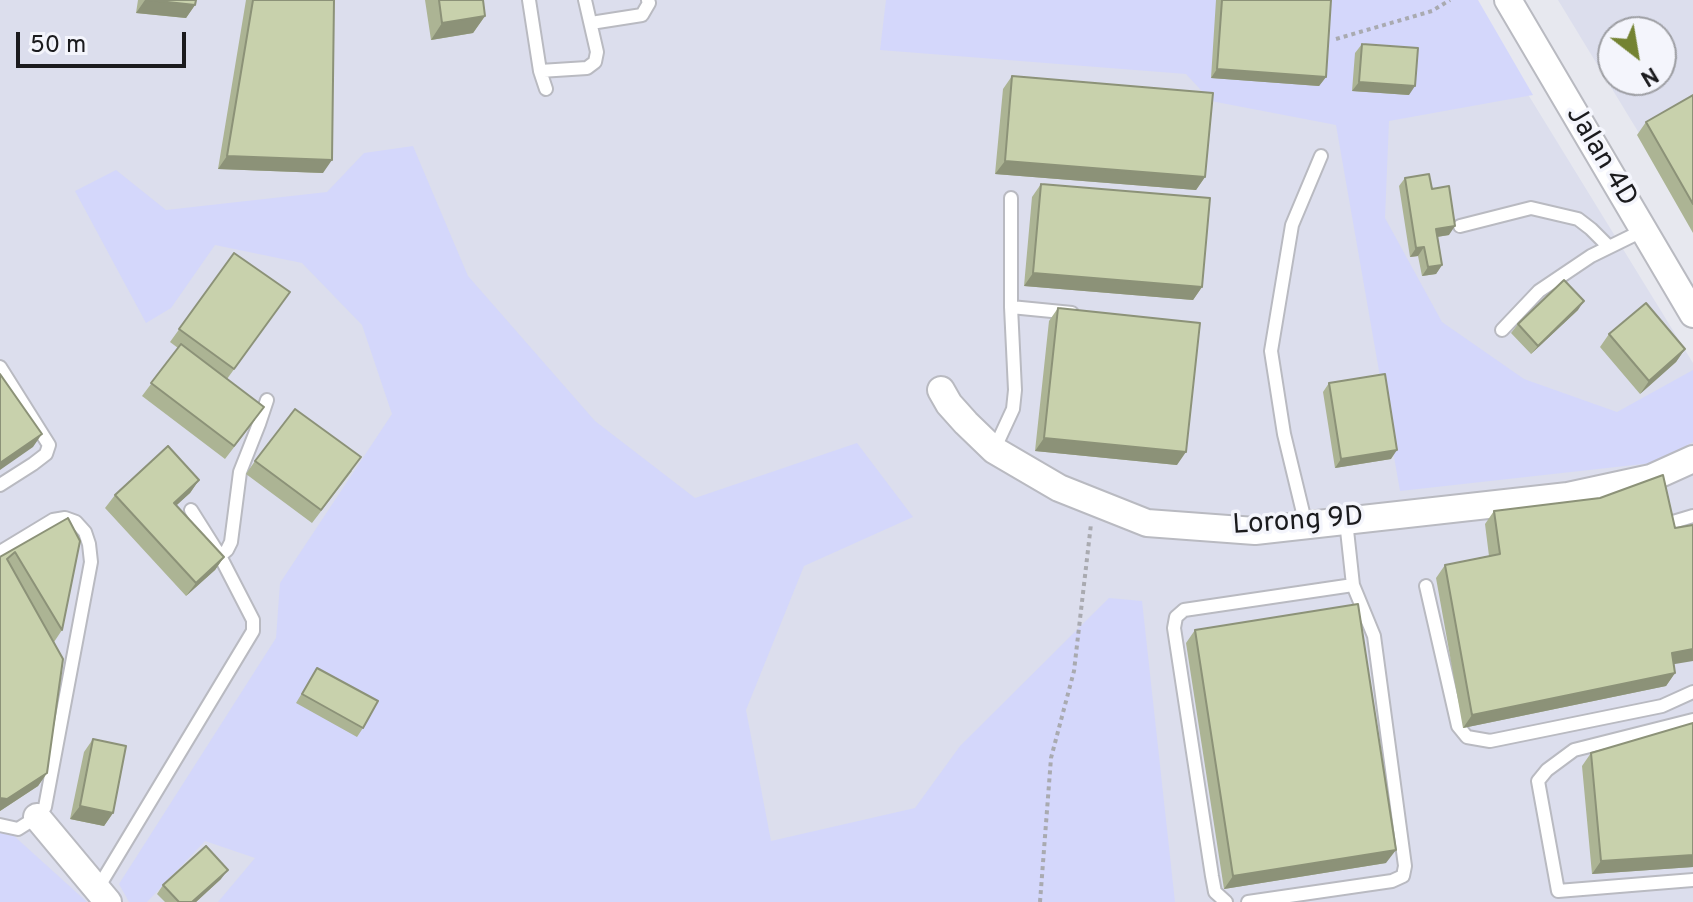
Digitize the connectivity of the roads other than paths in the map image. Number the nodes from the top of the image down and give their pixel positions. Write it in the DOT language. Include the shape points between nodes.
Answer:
graph roads {
  1 [pos="529,0"];
  2 [pos="585,0"];
  3 [pos="648,0"];
  4 [pos="1508,0"];
  5 [pos="591,23"];
  6 [pos="540,71"];
  7 [pos="546,89"];
  8 [pos="1321,156"];
  9 [pos="1011,198"];
  10 [pos="1460,226"];
  11 [pos="1644,230"];
  12 [pos="1608,246"];
  13 [pos="1011,307"];
  14 [pos="1088,314"];
  15 [pos="1693,314"];
  16 [pos="1502,330"];
  17 [pos="0,367"];
  18 [pos="941,390"];
  19 [pos="267,400"];
  20 [pos="994,450"];
  21 [pos="1693,459"];
  22 [pos="0,485"];
  23 [pos="191,510"];
  24 [pos="1693,516"];
  25 [pos="1346,521"];
  26 [pos="1673,522"];
  27 [pos="1306,525"];
  28 [pos="0,552"];
  29 [pos="220,556"];
  30 [pos="1353,585"];
  31 [pos="1426,586"];
  32 [pos="1693,692"];
  33 [pos="1693,720"];
  34 [pos="37,817"];
  35 [pos="0,825"];
  36 [pos="1693,880"];
  37 [pos="103,895"];
  38 [pos="1226,902"];
  39 [pos="1248,902"];
  1 -- 6 [label="lane"];
  2 -- 5 [label="lane"];
  3 -- 5 [label="lane" via="642,15"];
  4 -- 11 [label="street, Jalan 4D"];
  5 -- 6 [label="lane" via="595,62 587,68"];
  6 -- 7 [label="lane"];
  8 -- 27 [label="lane" via="1292,225 1271,351"];
  9 -- 13 [label="lane"];
  10 -- 12 [label="lane" via="1531,208 1578,219"];
  11 -- 12 [label="lane"];
  11 -- 15 [label="street, Jalan 4D"];
  12 -- 16 [label="lane" via="1539,291"];
  13 -- 14 [label="lane"];
  13 -- 20 [label="lane" via="1013,409"];
  17 -- 22 [label="lane" via="49,445 46,454"];
  18 -- 20 [label="street, Lorong 9D"];
  19 -- 29 [label="lane" via="240,472 231,542"];
  20 -- 27 [label="street, Lorong 9D" via="1059,488 1147,523 1255,531"];
  21 -- 25 [label="street, Lorong 9D" via="1651,478 1568,496"];
  23 -- 29 [label="lane"];
  24 -- 26 [label="lane"];
  25 -- 27 [label="street, Lorong 9D"];
  25 -- 30 [label="lane"];
  28 -- 34 [label="lane" via="65,518 76,522 89,544 91,562 45,807"];
  29 -- 37 [label="lane" via="253,620 253,631"];
  30 -- 38 [label="lane" via="1184,610 1176,617 1212,876 1215,892"];
  30 -- 39 [label="lane" via="1374,636 1403,876"];
  31 -- 32 [label="lane" via="1458,726 1467,737 1490,741 1662,706"];
  33 -- 36 [label="lane" via="1574,750 1538,781 1558,891"];
  34 -- 35 [label="lane" via="18,829"];
  34 -- 37 [label="street"];
}
